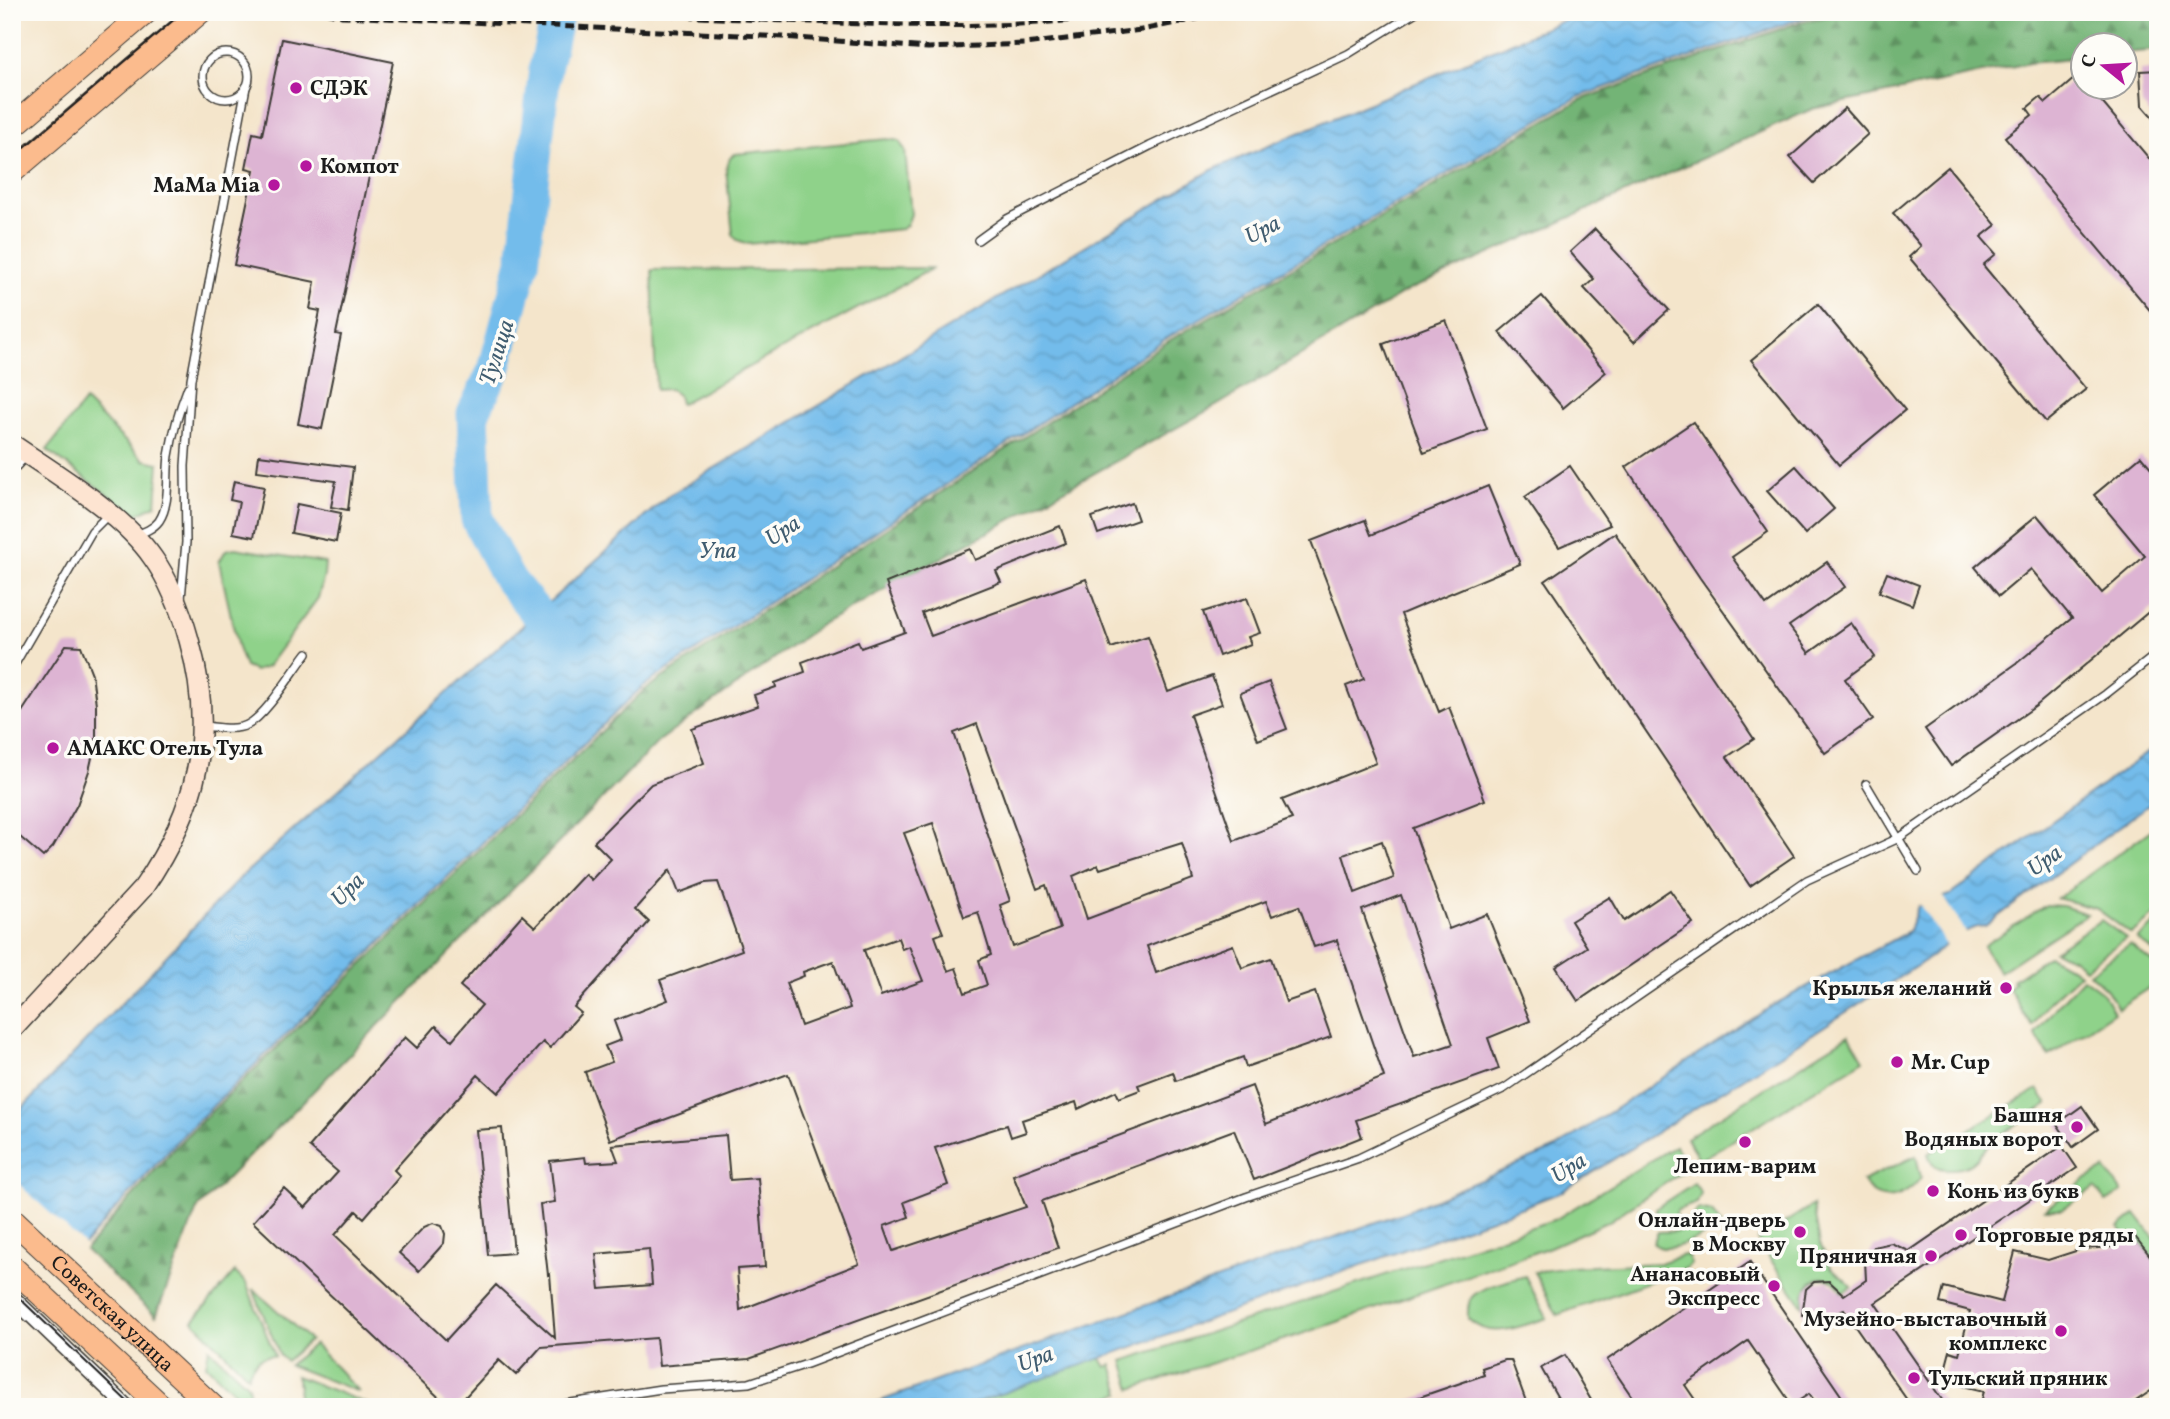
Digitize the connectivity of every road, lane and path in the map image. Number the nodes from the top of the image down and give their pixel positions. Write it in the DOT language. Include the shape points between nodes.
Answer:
graph roads {
  1 [pos="146,12"];
  2 [pos="200,12"];
  3 [pos="1416,12"];
  4 [pos="246,87"];
  5 [pos="12,127"];
  6 [pos="12,172"];
  7 [pos="978,240"];
  8 [pos="191,379"];
  9 [pos="20,449"];
  10 [pos="12,471"];
  11 [pos="109,513"];
  12 [pos="134,536"];
  13 [pos="180,607"];
  14 [pos="307,653"];
  15 [pos="2158,653"];
  16 [pos="12,669"];
  17 [pos="203,726"];
  18 [pos="1866,784"];
  19 [pos="1899,838"];
  20 [pos="1918,871"];
  21 [pos="12,1030"];
  22 [pos="12,1219"];
  23 [pos="12,1267"];
  24 [pos="12,1297"];
  25 [pos="127,1407"];
  26 [pos="162,1407"];
  27 [pos="213,1407"];
  28 [pos="545,1407"];
  1 -- 5 [label="main road"];
  2 -- 6 [label="main road"];
  3 -- 7 [label="lane" via="1348,54 1150,146 1007,219"];
  4 -- 4 [label="lane" via="248,72 234,54 215,55 204,68 204,84 219,98 231,99"];
  4 -- 8 [label="lane"];
  8 -- 12 [label="lane" via="175,420 166,504 159,521"];
  8 -- 13 [label="lane"];
  9 -- 10 [label="lane"];
  9 -- 11 [label="main road"];
  11 -- 12 [label="main road"];
  11 -- 16 [label="lane" via="92,531"];
  12 -- 13 [label="main road" via="152,556"];
  13 -- 17 [label="main road" via="195,660"];
  14 -- 17 [label="lane" via="262,713 246,726"];
  15 -- 19 [label="lane"];
  17 -- 21 [label="main road" via="188,806 156,868 143,888"];
  18 -- 19 [label="lane"];
  19 -- 20 [label="lane"];
  19 -- 28 [label="lane" via="1807,880 1505,1088 1359,1158 748,1383 662,1389"];
  22 -- 27 [label="main road, Советская улица"];
  23 -- 26 [label="main road, Советская улица"];
  24 -- 25 [label="street"];
}
